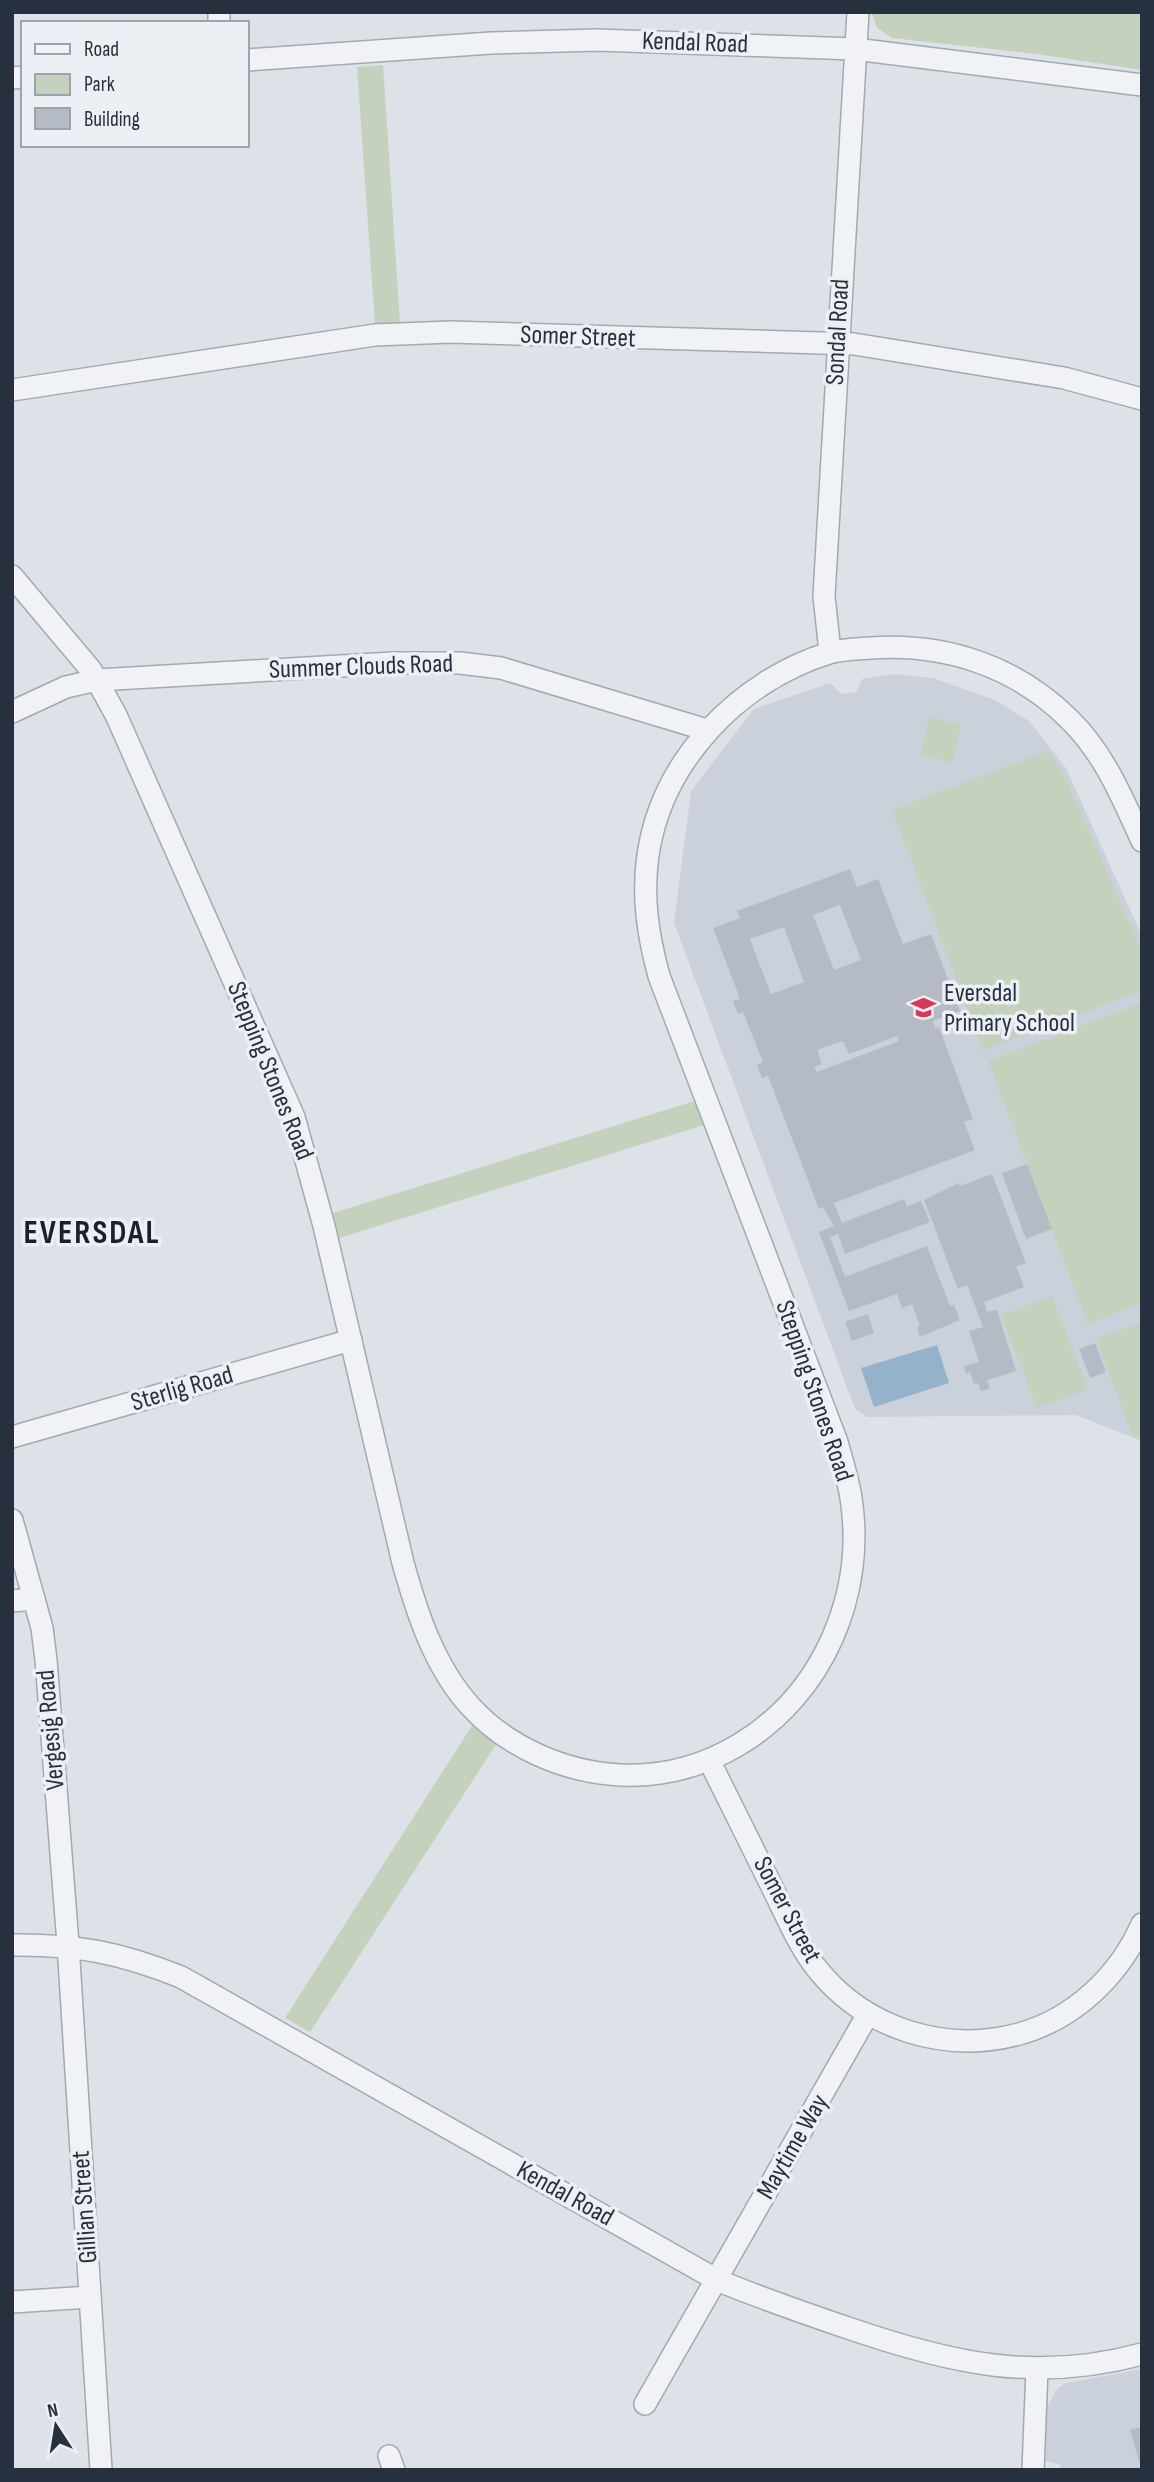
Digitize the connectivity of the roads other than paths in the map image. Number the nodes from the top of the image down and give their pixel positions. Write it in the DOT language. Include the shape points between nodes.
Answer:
graph roads {
  1 [pos="858,12"];
  2 [pos="855,49"];
  3 [pos="248,60"];
  4 [pos="1142,85"];
  5 [pos="837,345"];
  6 [pos="12,390"];
  7 [pos="1142,399"];
  8 [pos="12,576"];
  9 [pos="831,652"];
  10 [pos="97,680"];
  11 [pos="12,712"];
  12 [pos="707,730"];
  13 [pos="1142,841"];
  14 [pos="351,1340"];
  15 [pos="12,1437"];
  16 [pos="12,1520"];
  17 [pos="34,1599"];
  18 [pos="12,1601"];
  19 [pos="710,1762"];
  20 [pos="1142,1924"];
  21 [pos="68,1944"];
  22 [pos="12,1945"];
  23 [pos="868,2014"];
  24 [pos="717,2280"];
  25 [pos="90,2297"];
  26 [pos="12,2302"];
  27 [pos="1142,2354"];
  28 [pos="1037,2369"];
  29 [pos="645,2404"];
  30 [pos="101,2470"];
  31 [pos="1033,2470"];
  1 -- 2 [label="street, Sondal Road"];
  2 -- 3 [label="street, Kendal Road" via="548,40"];
  2 -- 4 [label="street, Kendal Road"];
  2 -- 5 [label="street, Sondal Road"];
  5 -- 6 [label="street, Somer Street" via="409,333"];
  5 -- 7 [label="street, Somer Street" via="1064,377"];
  5 -- 9 [label="street, Sondal Road" via="824,596"];
  8 -- 10 [label="street, Stepping Stones Road"];
  9 -- 12 [label="street, Stepping Stones Road" via="785,671 746,695"];
  9 -- 13 [label="street, Stepping Stones Road" via="892,646 941,650 986,664 1024,683 1086,736 1113,778"];
  10 -- 11 [label="street, Summer Clouds Road" via="66,687"];
  10 -- 12 [label="street, Summer Clouds Road" via="460,663 501,668"];
  10 -- 14 [label="street, Stepping Stones Road" via="294,1117"];
  12 -- 19 [label="street, Stepping Stones Road" via="683,763 657,817 645,883 650,942 837,1442 851,1499 853,1537 848,1588 837,1628 818,1668 793,1704 757,1734"];
  14 -- 15 [label="street, Sterlig Road"];
  14 -- 19 [label="street, Stepping Stones Road" via="416,1609 450,1680 469,1705 489,1725 527,1749 599,1774 640,1776"];
  16 -- 17 [label="street, Vergesig Road"];
  17 -- 18 [label="street"];
  17 -- 21 [label="street, Vergesig Road" via="46,1660"];
  19 -- 23 [label="street, Somer Street" via="804,1949 831,1985"];
  20 -- 23 [label="street, Somer Street" via="1121,1961 1094,1992 1053,2021 1029,2031 955,2041 911,2033"];
  21 -- 22 [label="street, Kendal Road"];
  21 -- 24 [label="street, Kendal Road" via="149,1964 220,1997"];
  21 -- 25 [label="street, Gillian Street"];
  23 -- 24 [label="street, Maytime Way"];
  24 -- 28 [label="street, Kendal Road" via="911,2350 995,2368"];
  24 -- 29 [label="street, Maytime Way"];
  25 -- 26 [label="street"];
  25 -- 30 [label="street, Gillian Street"];
  27 -- 28 [label="street, Kendal Road"];
  28 -- 31 [label="street"];
}
